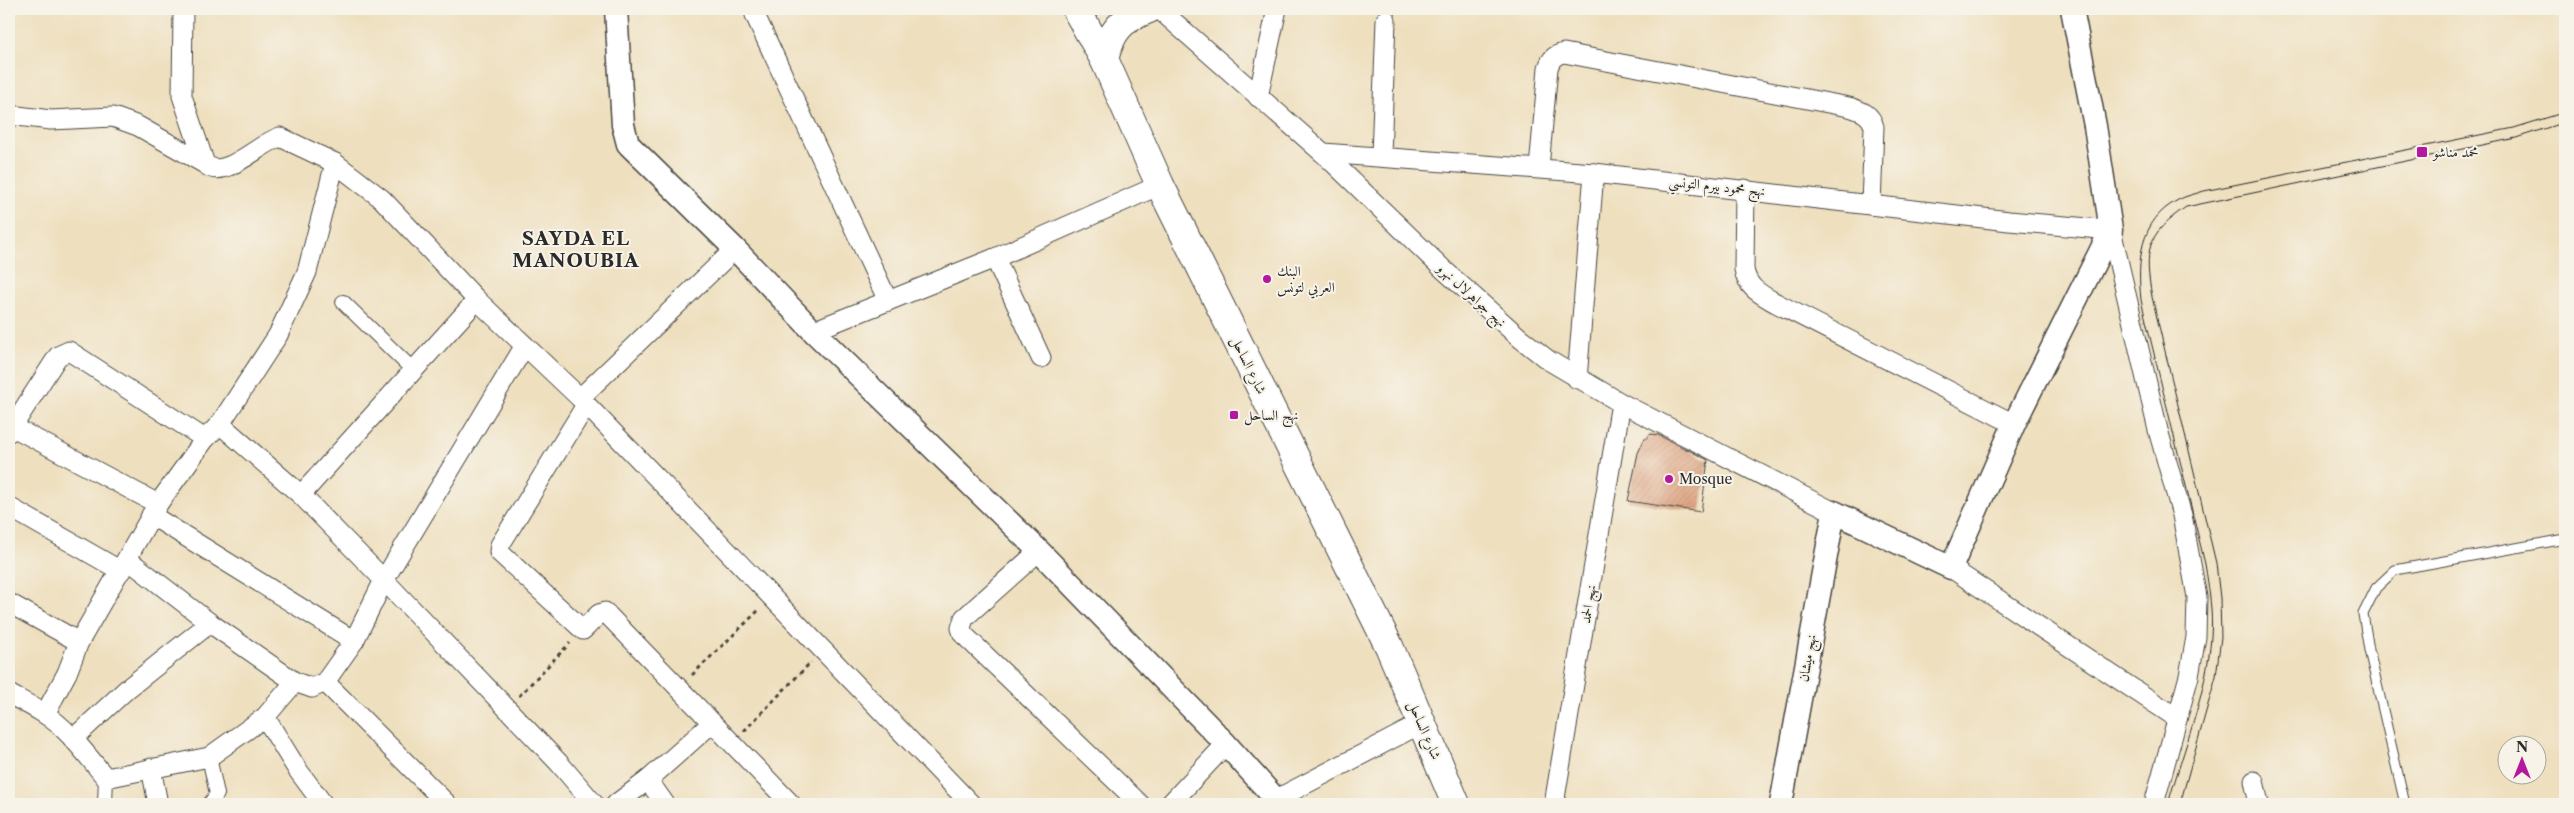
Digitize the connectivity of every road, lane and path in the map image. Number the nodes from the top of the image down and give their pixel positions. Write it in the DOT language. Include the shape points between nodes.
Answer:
graph roads {
  1 [pos="184,9"];
  2 [pos="616,9"];
  3 [pos="1076,9"];
  4 [pos="1277,9"];
  5 [pos="2072,9"];
  6 [pos="1155,10"];
  7 [pos="755,15"];
  8 [pos="1386,20"];
  9 [pos="1104,59"];
  10 [pos="1258,97"];
  11 [pos="9,115"];
  12 [pos="1323,153"];
  13 [pos="1381,156"];
  14 [pos="335,163"];
  15 [pos="205,164"];
  16 [pos="1538,168"];
  17 [pos="1594,173"];
  18 [pos="1160,185"];
  19 [pos="1745,189"];
  20 [pos="1871,205"];
  21 [pos="2111,230"];
  22 [pos="735,249"];
  23 [pos="995,258"];
  24 [pos="477,300"];
  25 [pos="888,301"];
  26 [pos="343,302"];
  27 [pos="813,331"];
  28 [pos="524,346"];
  29 [pos="1041,358"];
  30 [pos="413,370"];
  31 [pos="1577,379"];
  32 [pos="583,402"];
  33 [pos="1621,403"];
  34 [pos="220,424"];
  35 [pos="2014,424"];
  36 [pos="11,429"];
  37 [pos="205,439"];
  38 [pos="301,495"];
  39 [pos="9,507"];
  40 [pos="155,510"];
  41 [pos="1834,512"];
  42 [pos="2565,539"];
  43 [pos="1039,551"];
  44 [pos="124,565"];
  45 [pos="1951,568"];
  46 [pos="384,580"];
  47 [pos="772,598"];
  48 [pos="9,603"];
  49 [pos="210,623"];
  50 [pos="583,630"];
  51 [pos="354,641"];
  52 [pos="79,642"];
  53 [pos="824,649"];
  54 [pos="296,682"];
  55 [pos="325,682"];
  56 [pos="679,688"];
  57 [pos="9,694"];
  58 [pos="506,709"];
  59 [pos="45,714"];
  60 [pos="265,717"];
  61 [pos="2177,718"];
  62 [pos="1422,723"];
  63 [pos="711,724"];
  64 [pos="73,739"];
  65 [pos="731,744"];
  66 [pos="1226,744"];
  67 [pos="209,757"];
  68 [pos="151,768"];
  69 [pos="106,778"];
  70 [pos="648,780"];
  71 [pos="2254,781"];
  72 [pos="1278,802"];
  73 [pos="105,804"];
  74 [pos="158,804"];
  75 [pos="210,804"];
  76 [pos="323,804"];
  77 [pos="447,804"];
  78 [pos="594,804"];
  79 [pos="616,804"];
  80 [pos="665,804"];
  81 [pos="791,804"];
  82 [pos="971,804"];
  83 [pos="1140,804"];
  84 [pos="1170,804"];
  85 [pos="1456,804"];
  86 [pos="1554,804"];
  87 [pos="1780,804"];
  88 [pos="2154,804"];
  89 [pos="2259,804"];
  90 [pos="2405,804"];
  1 -- 15 [label="street" via="182,96"];
  2 -- 22 [label="street" via="625,138"];
  3 -- 9 [label="main road, شارع الساحل"];
  4 -- 10 [label="street"];
  5 -- 21 [label="street"];
  6 -- 9 [label="main road" via="1130,16 1120,25 1110,36"];
  6 -- 10 [label="street, نهج جواهرلال نهرو"];
  7 -- 25 [label="street"];
  8 -- 13 [label="street"];
  9 -- 18 [label="main road, شارع الساحل"];
  10 -- 12 [label="street, نهج جواهرلال نهرو"];
  11 -- 15 [label="street" via="51,120 113,117 138,126"];
  12 -- 13 [label="street, نهج محمود بيرم التونسي"];
  12 -- 31 [label="street, نهج جواهرلال نهرو" via="1520,338"];
  13 -- 16 [label="street, نهج محمود بيرم التونسي"];
  14 -- 15 [label="street" via="280,137 222,170"];
  14 -- 24 [label="street" via="382,199"];
  14 -- 34 [label="street" via="303,281 278,336"];
  16 -- 17 [label="street, نهج محمود بيرم التونسي"];
  16 -- 20 [label="street" via="1548,68 1550,60 1564,53 1865,112 1874,128"];
  17 -- 19 [label="street, نهج محمود بيرم التونسي"];
  17 -- 31 [label="street"];
  18 -- 23 [label="street"];
  18 -- 62 [label="main road, شارع الساحل" via="1384,637"];
  19 -- 20 [label="street, نهج محمود بيرم التونسي"];
  19 -- 35 [label="street" via="1744,269 1752,288"];
  20 -- 21 [label="street, نهج محمود بيرم التونسي"];
  21 -- 35 [label="street"];
  21 -- 61 [label="street" via="2158,430 2182,515 2197,597 2196,637"];
  22 -- 27 [label="street"];
  22 -- 32 [label="street"];
  23 -- 25 [label="street"];
  23 -- 29 [label="street"];
  24 -- 28 [label="street"];
  24 -- 30 [label="street"];
  25 -- 27 [label="street"];
  26 -- 30 [label="street"];
  27 -- 43 [label="street"];
  28 -- 32 [label="street"];
  28 -- 46 [label="street"];
  30 -- 38 [label="street"];
  31 -- 33 [label="street, نهج جواهرلال نهرو"];
  32 -- 47 [label="street"];
  32 -- 50 [label="street" via="499,549 502,556"];
  33 -- 41 [label="street, نهج جواهرلال نهرو"];
  33 -- 86 [label="street, نهج الحمد"];
  34 -- 37 [label="street"];
  34 -- 38 [label="street"];
  35 -- 45 [label="street"];
  36 -- 37 [label="street" via="58,356 69,351"];
  36 -- 40 [label="street"];
  37 -- 40 [label="street"];
  38 -- 46 [label="street"];
  39 -- 44 [label="street"];
  40 -- 44 [label="street"];
  40 -- 51 [label="street"];
  41 -- 45 [label="street"];
  41 -- 87 [label="street, نهج ميشان"];
  42 -- 90 [label="lane" via="2396,570 2376,588 2363,614"];
  43 -- 66 [label="street"];
  43 -- 83 [label="street" via="964,618 963,634"];
  44 -- 49 [label="street"];
  44 -- 52 [label="street"];
  45 -- 61 [label="street"];
  46 -- 51 [label="street"];
  46 -- 58 [label="street"];
  47 -- 53 [label="street"];
  47 -- 56 [label="path"];
  48 -- 52 [label="street"];
  49 -- 54 [label="street"];
  49 -- 64 [label="street" via="127,689"];
  50 -- 56 [label="street" via="605,612"];
  50 -- 58 [label="path"];
  51 -- 55 [label="street"];
  52 -- 59 [label="street" via="68,673"];
  53 -- 65 [label="path"];
  53 -- 82 [label="street"];
  54 -- 55 [label="street" via="312,688"];
  54 -- 60 [label="street"];
  55 -- 77 [label="street"];
  56 -- 63 [label="street"];
  57 -- 59 [label="street"];
  58 -- 78 [label="street"];
  59 -- 64 [label="street"];
  60 -- 67 [label="street"];
  60 -- 76 [label="street"];
  61 -- 88 [label="street"];
  62 -- 72 [label="street"];
  62 -- 85 [label="main road, شارع الساحل"];
  63 -- 65 [label="street"];
  63 -- 70 [label="street"];
  64 -- 69 [label="street"];
  65 -- 81 [label="street"];
  66 -- 72 [label="street"];
  66 -- 84 [label="street"];
  67 -- 68 [label="street"];
  67 -- 75 [label="street" via="217,794"];
  68 -- 69 [label="street"];
  68 -- 74 [label="street"];
  69 -- 73 [label="street"];
  70 -- 79 [label="street"];
  70 -- 80 [label="street"];
  71 -- 89 [label="street"];
}
